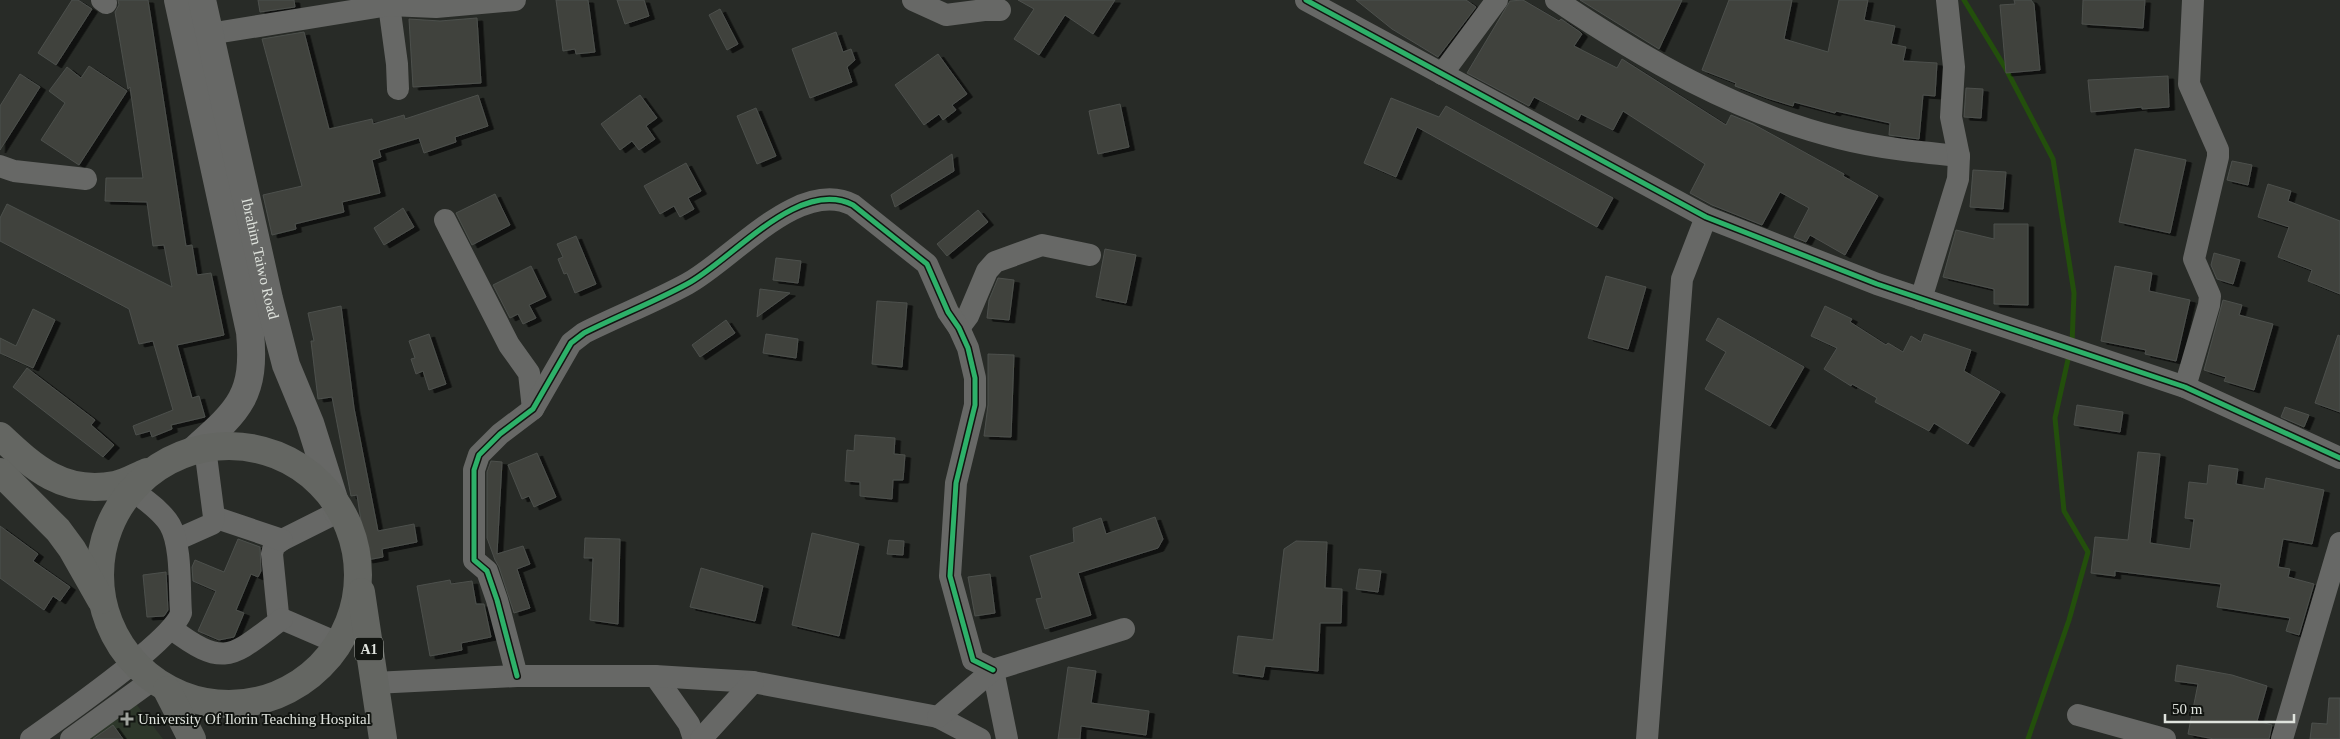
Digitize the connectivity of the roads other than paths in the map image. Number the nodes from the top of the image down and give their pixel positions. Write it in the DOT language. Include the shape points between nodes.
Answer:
graph roads {
  1 [pos="178,0"];
  2 [pos="202,0"];
  3 [pos="515,0"];
  4 [pos="913,0"];
  5 [pos="1306,0"];
  6 [pos="1497,0"];
  7 [pos="1556,0"];
  8 [pos="1947,0"];
  9 [pos="2193,0"];
  10 [pos="390,6"];
  11 [pos="1000,10"];
  12 [pos="209,34"];
  13 [pos="1442,74"];
  14 [pos="398,89"];
  15 [pos="1959,156"];
  16 [pos="0,166"];
  17 [pos="86,179"];
  18 [pos="1706,217"];
  19 [pos="445,220"];
  20 [pos="1090,254"];
  21 [pos="1921,299"];
  22 [pos="959,328"];
  23 [pos="2185,387"];
  24 [pos="533,409"];
  25 [pos="0,436"];
  26 [pos="199,449"];
  27 [pos="2340,458"];
  28 [pos="153,470"];
  29 [pos="0,472"];
  30 [pos="134,491"];
  31 [pos="338,512"];
  32 [pos="214,517"];
  33 [pos="176,540"];
  34 [pos="282,540"];
  35 [pos="2340,543"];
  36 [pos="356,559"];
  37 [pos="103,604"];
  38 [pos="282,619"];
  39 [pos="1124,628"];
  40 [pos="172,629"];
  41 [pos="340,644"];
  42 [pos="993,670"];
  43 [pos="517,676"];
  44 [pos="656,676"];
  45 [pos="150,678"];
  46 [pos="753,682"];
  47 [pos="374,683"];
  48 [pos="2078,715"];
  49 [pos="938,717"];
  50 [pos="31,739"];
  51 [pos="71,739"];
  52 [pos="192,739"];
  53 [pos="383,739"];
  54 [pos="694,739"];
  55 [pos="701,739"];
  56 [pos="980,739"];
  57 [pos="1007,739"];
  58 [pos="1647,739"];
  59 [pos="2165,739"];
  60 [pos="2282,739"];
  1 -- 26 [label="main road, Ibrahim Taiwo Road" via="250,332 252,366 246,392 239,405"];
  2 -- 12 [label="main road, Ibrahim Taiwo Road"];
  3 -- 10 [label="street"];
  4 -- 11 [label="street" via="946,15"];
  5 -- 13 [label="street"];
  6 -- 13 [label="street"];
  7 -- 15 [label="street" via="1614,40 1778,120 1872,145"];
  8 -- 15 [label="street" via="1954,66 1951,117"];
  9 -- 23 [label="street" via="2189,84 2218,150 2218,158 2194,259 2210,296 2209,304"];
  10 -- 12 [label="street"];
  10 -- 14 [label="street"];
  12 -- 31 [label="main road, Ibrahim Taiwo Road" via="286,365 310,423"];
  13 -- 18 [label="street"];
  15 -- 21 [label="street" via="1958,179"];
  16 -- 17 [label="street" via="14,171"];
  18 -- 21 [label="street"];
  18 -- 58 [label="street" via="1682,279"];
  19 -- 24 [label="street" via="508,345 529,373"];
  20 -- 22 [label="street" via="1042,245 995,262 987,271 968,316"];
  21 -- 23 [label="street"];
  22 -- 24 [label="street" via="948,312 927,264 853,205 842,199 813,201 775,220 688,284 584,333 571,343"];
  22 -- 42 [label="street" via="975,378 975,405 956,483 950,576 973,660"];
  23 -- 27 [label="street"];
  24 -- 43 [label="street" via="479,455 474,470 474,560 488,571"];
  25 -- 28 [label="highway" via="34,467 68,484 88,487 116,485"];
  26 -- 28 [label="highway"];
  26 -- 31 [label="highway" via="239,444 283,456 321,481"];
  26 -- 32 [label="street"];
  28 -- 30 [label="highway"];
  29 -- 37 [label="highway" via="58,530"];
  30 -- 33 [label="street" via="164,516"];
  30 -- 37 [label="highway" via="119,507 102,554"];
  31 -- 34 [label="street"];
  31 -- 36 [label="highway"];
  32 -- 33 [label="street" via="208,527"];
  32 -- 34 [label="street"];
  33 -- 40 [label="street" via="180,613"];
  34 -- 38 [label="street" via="274,546 272,554 278,614"];
  35 -- 60 [label="street"];
  36 -- 41 [label="highway" via="356,604"];
  36 -- 47 [label="highway, A1"];
  37 -- 45 [label="highway" via="114,635"];
  38 -- 40 [label="street" via="226,655 196,647"];
  38 -- 41 [label="street"];
  39 -- 42 [label="street"];
  40 -- 45 [label="street"];
  41 -- 45 [label="highway" via="311,676 274,698 232,706"];
  42 -- 49 [label="street"];
  42 -- 57 [label="street"];
  43 -- 44 [label="street"];
  43 -- 47 [label="street"];
  44 -- 46 [label="street"];
  44 -- 54 [label="street" via="689,724"];
  45 -- 50 [label="street"];
  45 -- 51 [label="street"];
  45 -- 52 [label="highway"];
  46 -- 49 [label="street"];
  46 -- 55 [label="street"];
  47 -- 53 [label="highway, A1"];
  48 -- 59 [label="street"];
  49 -- 56 [label="street"];
}
